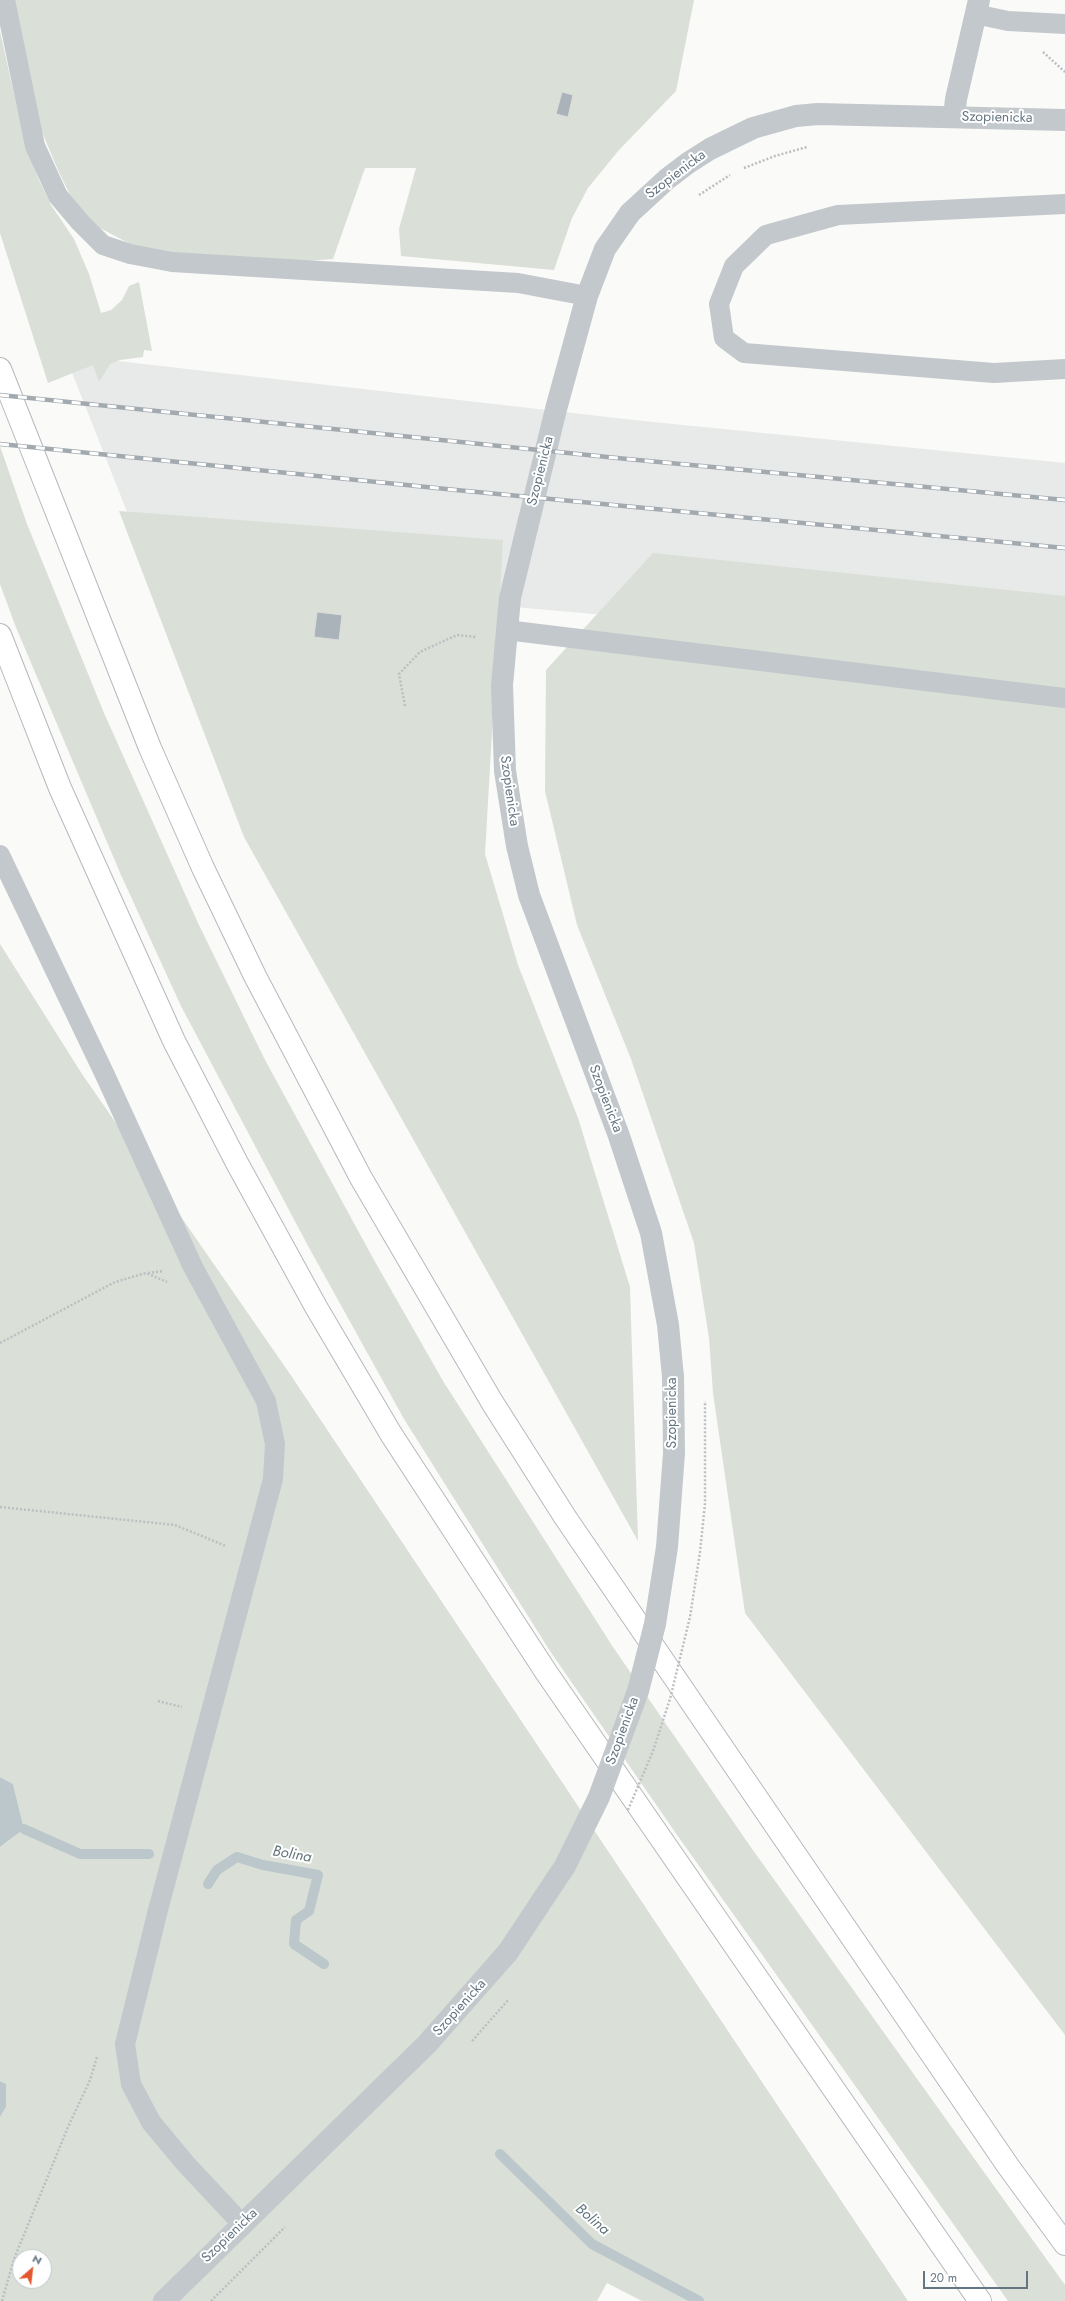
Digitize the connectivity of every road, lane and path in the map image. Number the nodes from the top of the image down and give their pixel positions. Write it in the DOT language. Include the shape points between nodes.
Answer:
graph roads {
  1 [pos="5,0"];
  2 [pos="977,7"];
  3 [pos="1065,24"];
  4 [pos="954,117"];
  5 [pos="1065,120"];
  6 [pos="1065,204"];
  7 [pos="587,296"];
  8 [pos="0,369"];
  9 [pos="1065,370"];
  10 [pos="0,635"];
  11 [pos="505,635"];
  12 [pos="1065,698"];
  13 [pos="405,706"];
  14 [pos="0,855"];
  15 [pos="170,1284"];
  16 [pos="0,1343"];
  17 [pos="0,1507"];
  18 [pos="253,1556"];
  19 [pos="99,2050"];
  20 [pos="242,2224"];
  21 [pos="1065,2244"];
  22 [pos="247,2265"];
  23 [pos="2,2301"];
  24 [pos="164,2301"];
  25 [pos="212,2301"];
  26 [pos="980,2301"];
  1 -- 7 [label="lane" via="35,146 58,196 103,245 130,254 172,262 518,283"];
  2 -- 3 [label="lane" via="1008,21"];
  2 -- 4 [label="street"];
  4 -- 5 [label="street, Szopienicka"];
  4 -- 7 [label="street, Szopienicka" via="818,114 772,122 731,138 677,171 630,213 605,249"];
  6 -- 9 [label="lane" via="838,215 766,235 734,266 719,304 724,338 744,353 994,373"];
  7 -- 11 [label="street, Szopienicka" via="526,528 510,598"];
  8 -- 21 [label="highway" via="150,748 203,868 255,976 361,1178 492,1402 565,1517 1004,2159"];
  10 -- 26 [label="highway" via="60,788 174,1040 237,1163 316,1307 391,1434 546,1672"];
  11 -- 12 [label="lane"];
  11 -- 13 [label="path" via="457,635 420,652 399,674"];
  11 -- 20 [label="street, Szopienicka, bridge" via="502,728 505,771 517,846 529,895 543,936 638,1189 651,1233 660,1278 673,1377 674,1453 667,1547 655,1624 638,1691 600,1797 565,1866 508,1952 427,2044"];
  14 -- 18 [label="lane" via="102,1068 193,1267 266,1401 275,1444 274,1479"];
  15 -- 16 [label="path" via="146,1273 115,1282"];
  17 -- 18 [label="path" via="175,1525"];
  18 -- 20 [label="lane" via="158,1910 125,2044 131,2084 151,2122"];
  19 -- 23 [label="path" via="90,2080 14,2259"];
  20 -- 24 [label="street, Szopienicka"];
  22 -- 25 [label="path"];
}
